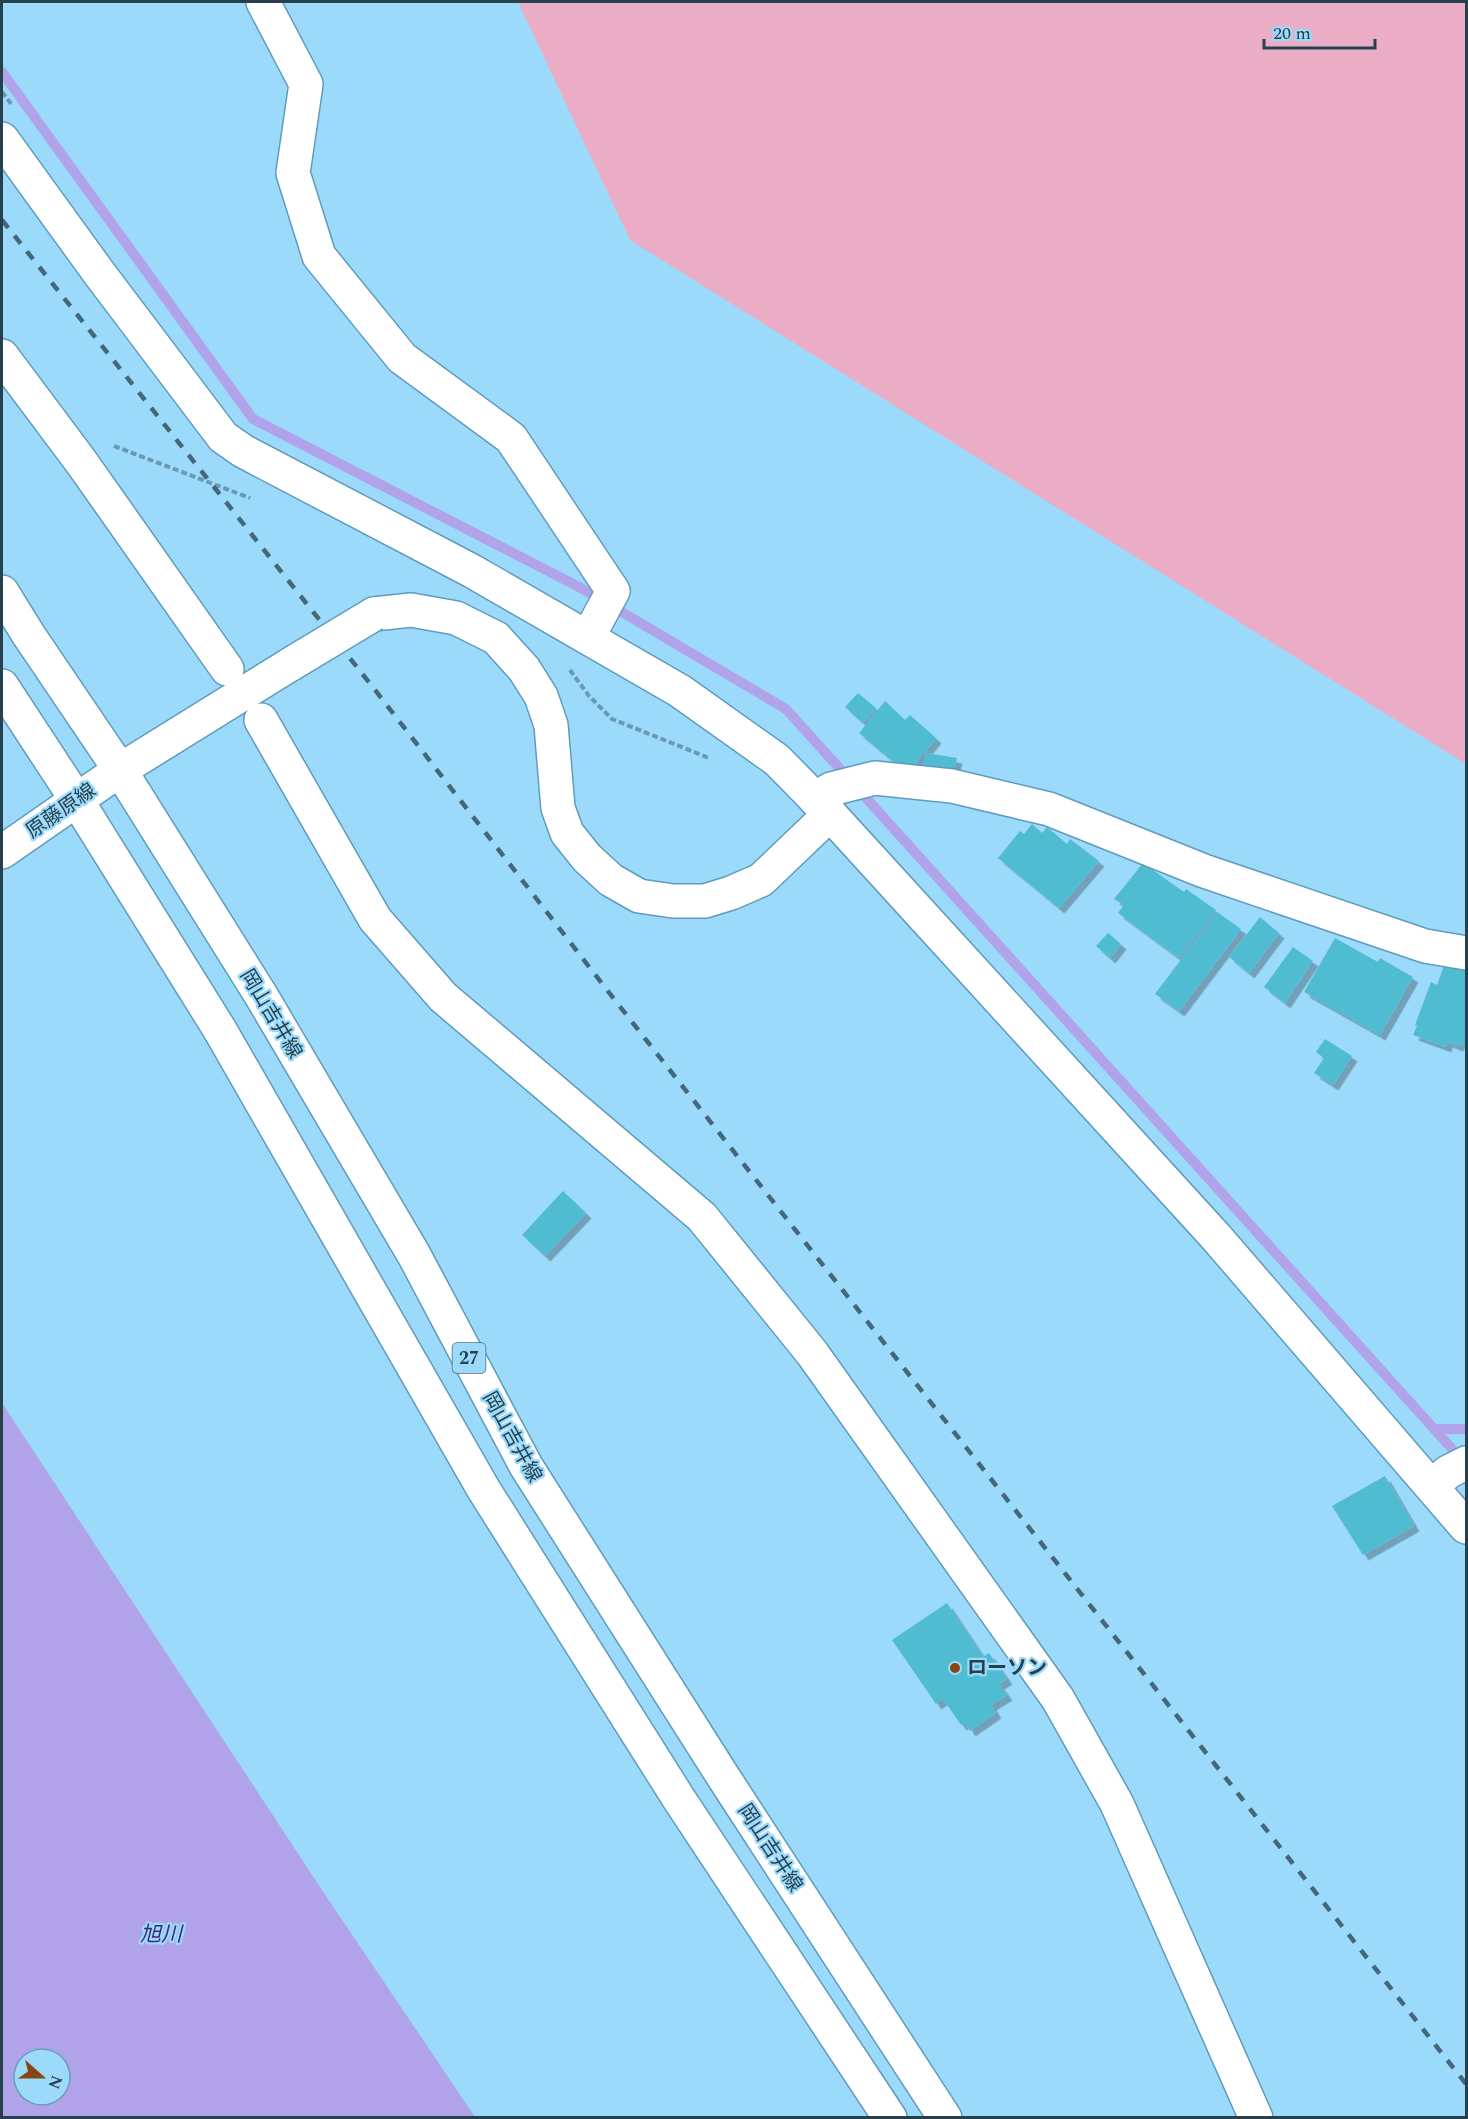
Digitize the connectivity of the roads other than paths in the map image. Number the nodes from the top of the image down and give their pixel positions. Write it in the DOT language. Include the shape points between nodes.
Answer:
graph roads {
  1 [pos="263,2"];
  2 [pos="2,139"];
  3 [pos="2,356"];
  4 [pos="2,592"];
  5 [pos="601,613"];
  6 [pos="228,669"];
  7 [pos="2,686"];
  8 [pos="261,720"];
  9 [pos="120,770"];
  10 [pos="76,799"];
  11 [pos="825,800"];
  12 [pos="2,852"];
  13 [pos="1467,953"];
  14 [pos="1450,1473"];
  15 [pos="1467,1527"];
  16 [pos="890,2118"];
  17 [pos="945,2118"];
  18 [pos="1256,2118"];
  1 -- 5 [label="street" via="306,84 293,173 320,256 402,358 511,438"];
  2 -- 5 [label="street" via="223,436 243,451 472,571"];
  3 -- 6 [label="street"];
  4 -- 9 [label="street, 岡山吉井線 / 27"];
  5 -- 11 [label="street" via="680,691 777,760"];
  7 -- 10 [label="street"];
  8 -- 18 [label="street" via="382,928 443,997 702,1216 840,1391 1058,1699 1118,1804"];
  9 -- 10 [label="street, 原藤原線"];
  9 -- 11 [label="street, 原藤原線, bridge" via="374,615 411,610 456,618 496,638 524,669 541,696 551,725 558,808 567,833 611,880 639,896 705,901 761,880"];
  9 -- 17 [label="street, 岡山吉井線 / 27" via="262,997 409,1245 526,1466"];
  10 -- 12 [label="street, 原藤原線"];
  10 -- 16 [label="street" via="220,1030 484,1490 679,1799"];
  11 -- 13 [label="street" via="875,778 951,786 1049,809 1204,871 1425,946"];
  11 -- 14 [label="street" via="1216,1237"];
  14 -- 15 [label="street"];
}
